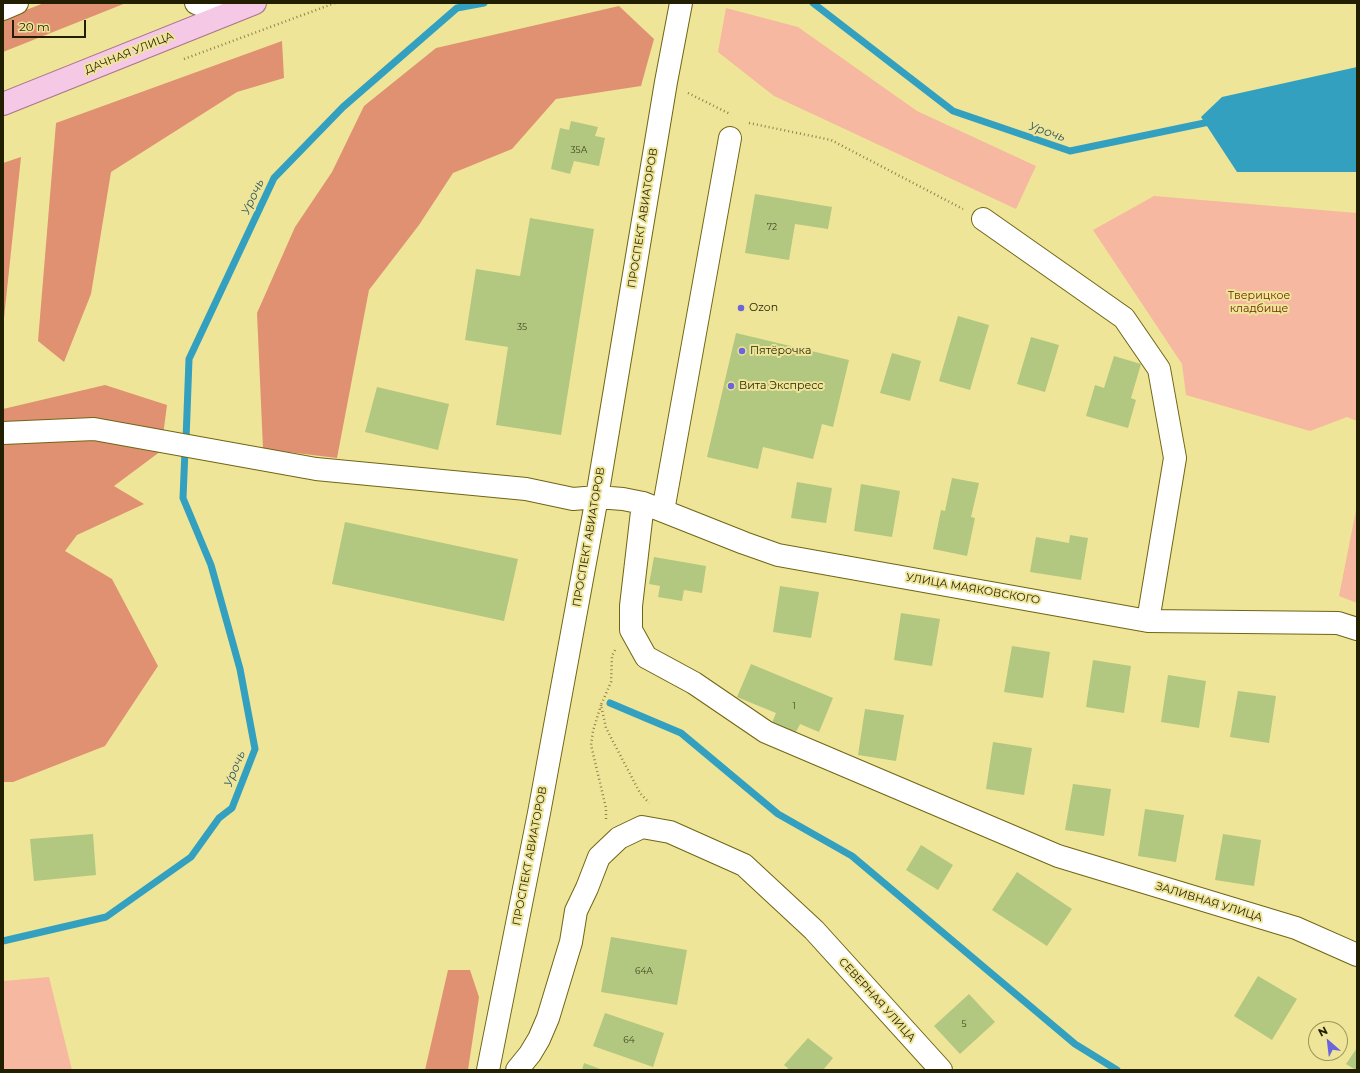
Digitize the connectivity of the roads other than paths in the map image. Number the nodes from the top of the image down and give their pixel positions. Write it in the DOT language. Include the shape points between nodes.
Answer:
graph roads {
  1 [pos="196,3"];
  2 [pos="255,3"];
  3 [pos="681,3"];
  4 [pos="225,14"];
  5 [pos="3,104"];
  6 [pos="730,138"];
  7 [pos="983,219"];
  8 [pos="3,434"];
  9 [pos="597,497"];
  10 [pos="643,504"];
  11 [pos="663,511"];
  12 [pos="1148,621"];
  13 [pos="1357,630"];
  14 [pos="1357,955"];
  15 [pos="488,1070"];
  16 [pos="517,1070"];
  17 [pos="941,1070"];
  1 -- 4 [label="street"];
  2 -- 4 [label="main road, ДАЧНАЯ УЛИЦА"];
  3 -- 9 [label="street, ПРОСПЕКТ АВИАТОРОВ"];
  4 -- 5 [label="main road, ДАЧНАЯ УЛИЦА"];
  6 -- 11 [label="street"];
  7 -- 12 [label="street" via="1124,318 1159,369 1175,458"];
  8 -- 9 [label="street, УЛИЦА МАЯКОВСКОГО" via="94,430 316,469 526,490 573,499"];
  9 -- 10 [label="street, УЛИЦА МАЯКОВСКОГО"];
  9 -- 15 [label="street, ПРОСПЕКТ АВИАТОРОВ" via="539,813"];
  10 -- 11 [label="street, УЛИЦА МАЯКОВСКОГО"];
  10 -- 14 [label="street, ЗАЛИВНАЯ УЛИЦА" via="631,606 631,630 646,657 694,683 766,732 1058,856 1296,928"];
  11 -- 12 [label="street, УЛИЦА МАЯКОВСКОГО" via="778,555"];
  12 -- 13 [label="street, УЛИЦА МАЯКОВСКОГО" via="1338,622"];
  16 -- 17 [label="street, СЕВЕРНАЯ УЛИЦА" via="539,1039 548,1018 571,942 576,911 599,857 619,838 642,827 670,832 744,865 814,930"];
}
